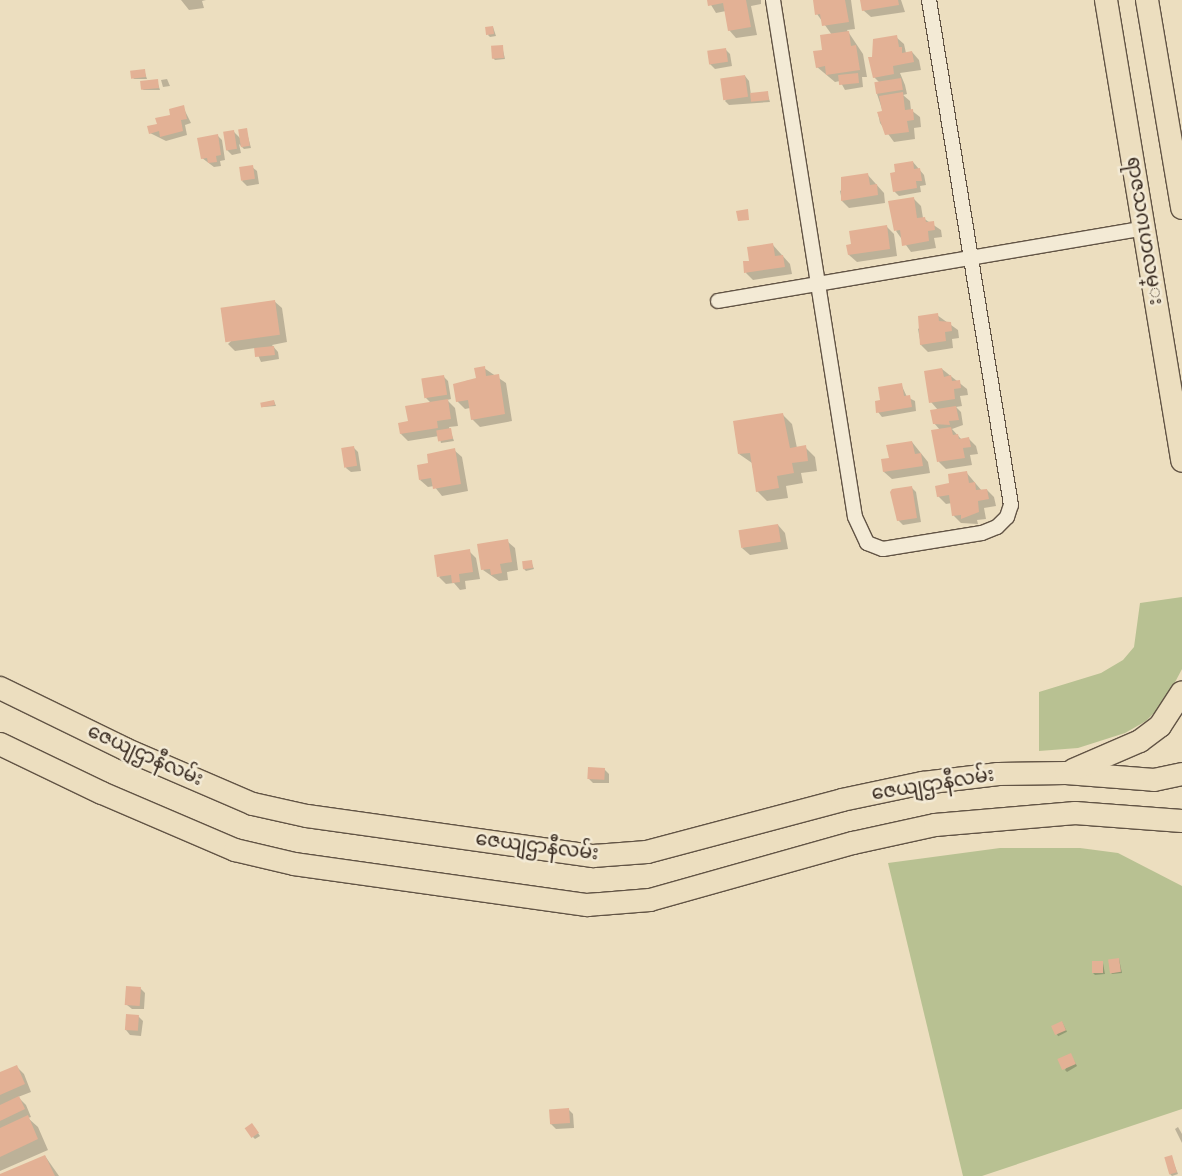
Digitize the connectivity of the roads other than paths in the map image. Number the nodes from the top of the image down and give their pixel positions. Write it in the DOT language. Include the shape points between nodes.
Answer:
graph roads {
  1 [pos="773,0"];
  2 [pos="929,0"];
  3 [pos="1106,0"];
  4 [pos="1148,0"];
  5 [pos="1182,208"];
  6 [pos="1144,228"];
  7 [pos="972,260"];
  8 [pos="819,286"];
  9 [pos="718,301"];
  10 [pos="1182,461"];
  11 [pos="0,688"];
  12 [pos="1182,692"];
  13 [pos="0,744"];
  14 [pos="1066,773"];
  15 [pos="1182,774"];
  16 [pos="1182,821"];
  1 -- 8 [label="street"];
  2 -- 7 [label="street"];
  3 -- 6 [label="main road, ရာဇသဂၤဟလမ္း"];
  4 -- 5 [label="main road"];
  6 -- 7 [label="street"];
  6 -- 10 [label="main road, ရာဇသဂၤဟလမ္း"];
  7 -- 8 [label="street"];
  7 -- 8 [label="street" via="1011,505 1007,517 997,527 982,533 883,549 867,543 855,517"];
  8 -- 9 [label="street"];
  11 -- 14 [label="main road, ဇေယျဌာနီလမ်း" via="125,749 253,804 307,816 593,856 647,852 842,800 923,783 998,774"];
  12 -- 14 [label="main road" via="1160,726 1140,741"];
  13 -- 16 [label="main road" via="102,793 235,850 294,864 587,905 650,900 853,843 935,825 1075,813"];
  14 -- 15 [label="main road, ဇေယျဌာနီလမ်း" via="1154,780"];
}
